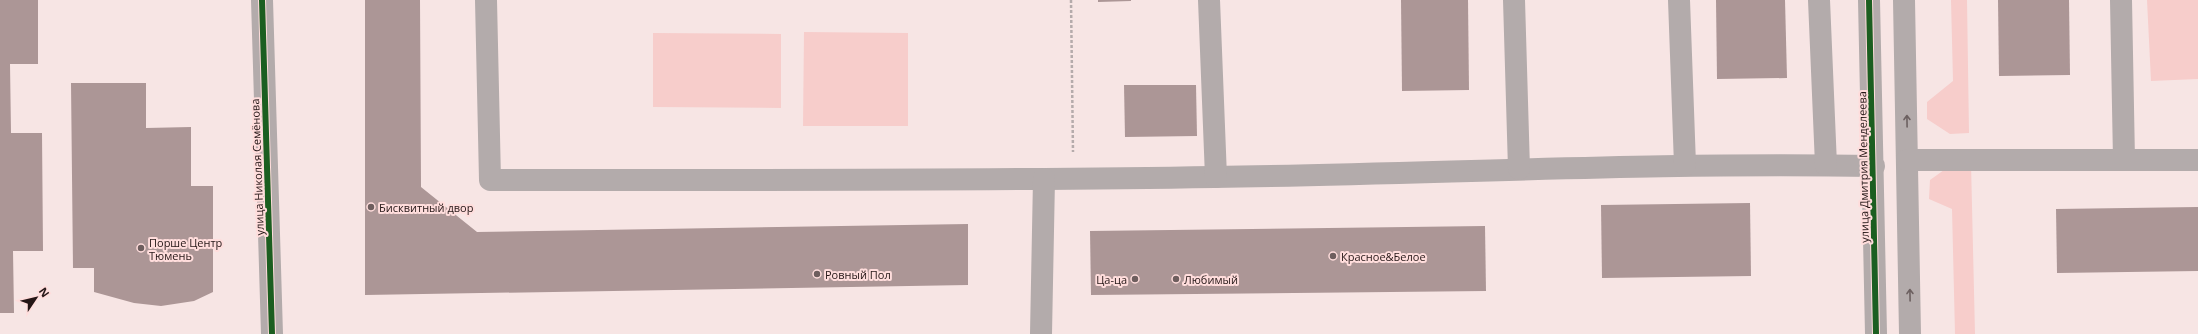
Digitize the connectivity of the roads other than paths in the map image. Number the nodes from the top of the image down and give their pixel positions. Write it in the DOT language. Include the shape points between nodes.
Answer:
graph roads {
  1 [pos="262,0"];
  2 [pos="486,0"];
  3 [pos="1209,0"];
  4 [pos="1514,0"];
  5 [pos="1679,0"];
  6 [pos="1819,0"];
  7 [pos="1869,0"];
  8 [pos="1904,0"];
  9 [pos="2120,0"];
  10 [pos="1907,160"];
  11 [pos="2124,160"];
  12 [pos="2198,160"];
  13 [pos="1684,165"];
  14 [pos="1826,166"];
  15 [pos="1874,166"];
  16 [pos="1519,169"];
  17 [pos="1216,177"];
  18 [pos="1044,179"];
  19 [pos="272,334"];
  20 [pos="1041,334"];
  21 [pos="1876,334"];
  22 [pos="1910,334"];
  1 -- 19 [label="street, улица Николая Семёнова"];
  2 -- 18 [label="street" via="490,180"];
  3 -- 17 [label="street"];
  4 -- 16 [label="street"];
  5 -- 13 [label="street"];
  6 -- 14 [label="street"];
  7 -- 15 [label="street, улица Дмитрия Менделеева"];
  10 -- 8 [label="street, one-way"];
  9 -- 11 [label="street"];
  10 -- 11 [label="street"];
  22 -- 10 [label="street, one-way"];
  11 -- 12 [label="street"];
  13 -- 14 [label="street"];
  13 -- 16 [label="street"];
  14 -- 15 [label="street"];
  15 -- 21 [label="street, улица Дмитрия Менделеева" via="1873,262"];
  16 -- 17 [label="street"];
  17 -- 18 [label="street"];
  18 -- 20 [label="street"];
}
